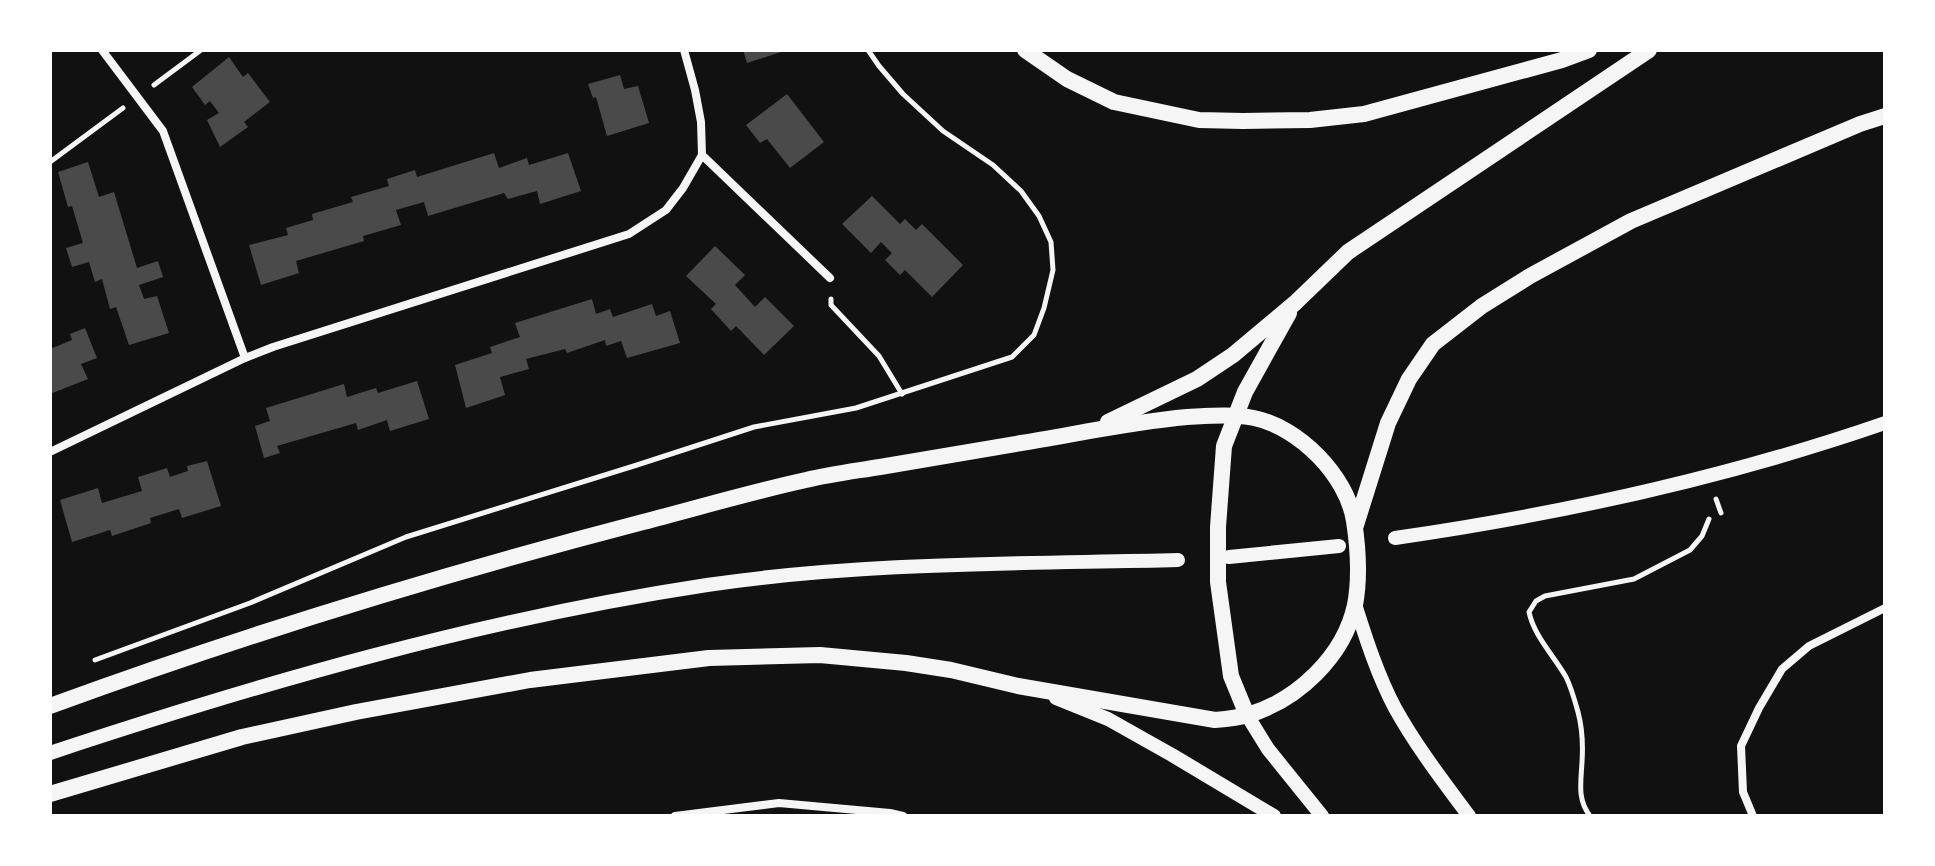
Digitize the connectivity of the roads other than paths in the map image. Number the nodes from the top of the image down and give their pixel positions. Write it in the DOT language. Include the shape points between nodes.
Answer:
graph roads {
  1 [pos="102,50"];
  2 [pos="684,50"];
  3 [pos="1025,50"];
  4 [pos="1589,50"];
  5 [pos="1649,50"];
  6 [pos="1885,116"];
  7 [pos="702,155"];
  8 [pos="830,278"];
  9 [pos="1295,303"];
  10 [pos="245,358"];
  11 [pos="1234,416"];
  12 [pos="1885,423"];
  13 [pos="1087,432"];
  14 [pos="50,452"];
  15 [pos="1357,510"];
  16 [pos="1395,538"];
  17 [pos="1339,546"];
  18 [pos="1229,557"];
  19 [pos="1178,560"];
  20 [pos="1885,608"];
  21 [pos="1355,616"];
  22 [pos="1018,686"];
  23 [pos="50,706"];
  24 [pos="1247,715"];
  25 [pos="50,753"];
  26 [pos="50,794"];
  27 [pos="675,816"];
  28 [pos="903,816"];
  29 [pos="1274,816"];
  30 [pos="1322,816"];
  31 [pos="1469,816"];
  32 [pos="1753,816"];
  1 -- 10 [label="street" via="163,131"];
  2 -- 7 [label="street" via="701,122"];
  3 -- 4 [label="main road" via="1114,102 1199,120 1256,121 1364,114"];
  5 -- 9 [label="main road" via="1348,252"];
  6 -- 15 [label="main road" via="1631,221 1482,306 1433,344 1409,379"];
  7 -- 8 [label="street"];
  7 -- 10 [label="street" via="666,210 629,234"];
  9 -- 11 [label="main road"];
  9 -- 13 [label="main road" via="1197,379"];
  10 -- 14 [label="street"];
  11 -- 13 [label="main road" via="1165,419"];
  11 -- 15 [label="main road" via="1283,428 1306,443 1334,473"];
  11 -- 24 [label="main road" via="1224,446 1216,558 1231,676"];
  12 -- 16 [label="street" via="1623,498"];
  13 -- 23 [label="main road" via="807,480 562,543 308,617"];
  15 -- 21 [label="main road"];
  17 -- 18 [label="street"];
  19 -- 25 [label="street" via="861,568 666,592 497,626 298,675"];
  20 -- 32 [label="street" via="1809,646 1782,669 1741,746 1743,792"];
  21 -- 24 [label="main road" via="1316,674 1283,699"];
  21 -- 31 [label="street" via="1395,707"];
  22 -- 24 [label="main road" via="1215,720"];
  22 -- 26 [label="main road" via="951,670 835,656 669,662 530,680 342,715 242,737"];
  22 -- 29 [label="street" via="1108,719"];
  24 -- 30 [label="street"];
  27 -- 28 [label="street" via="779,803"];
}
